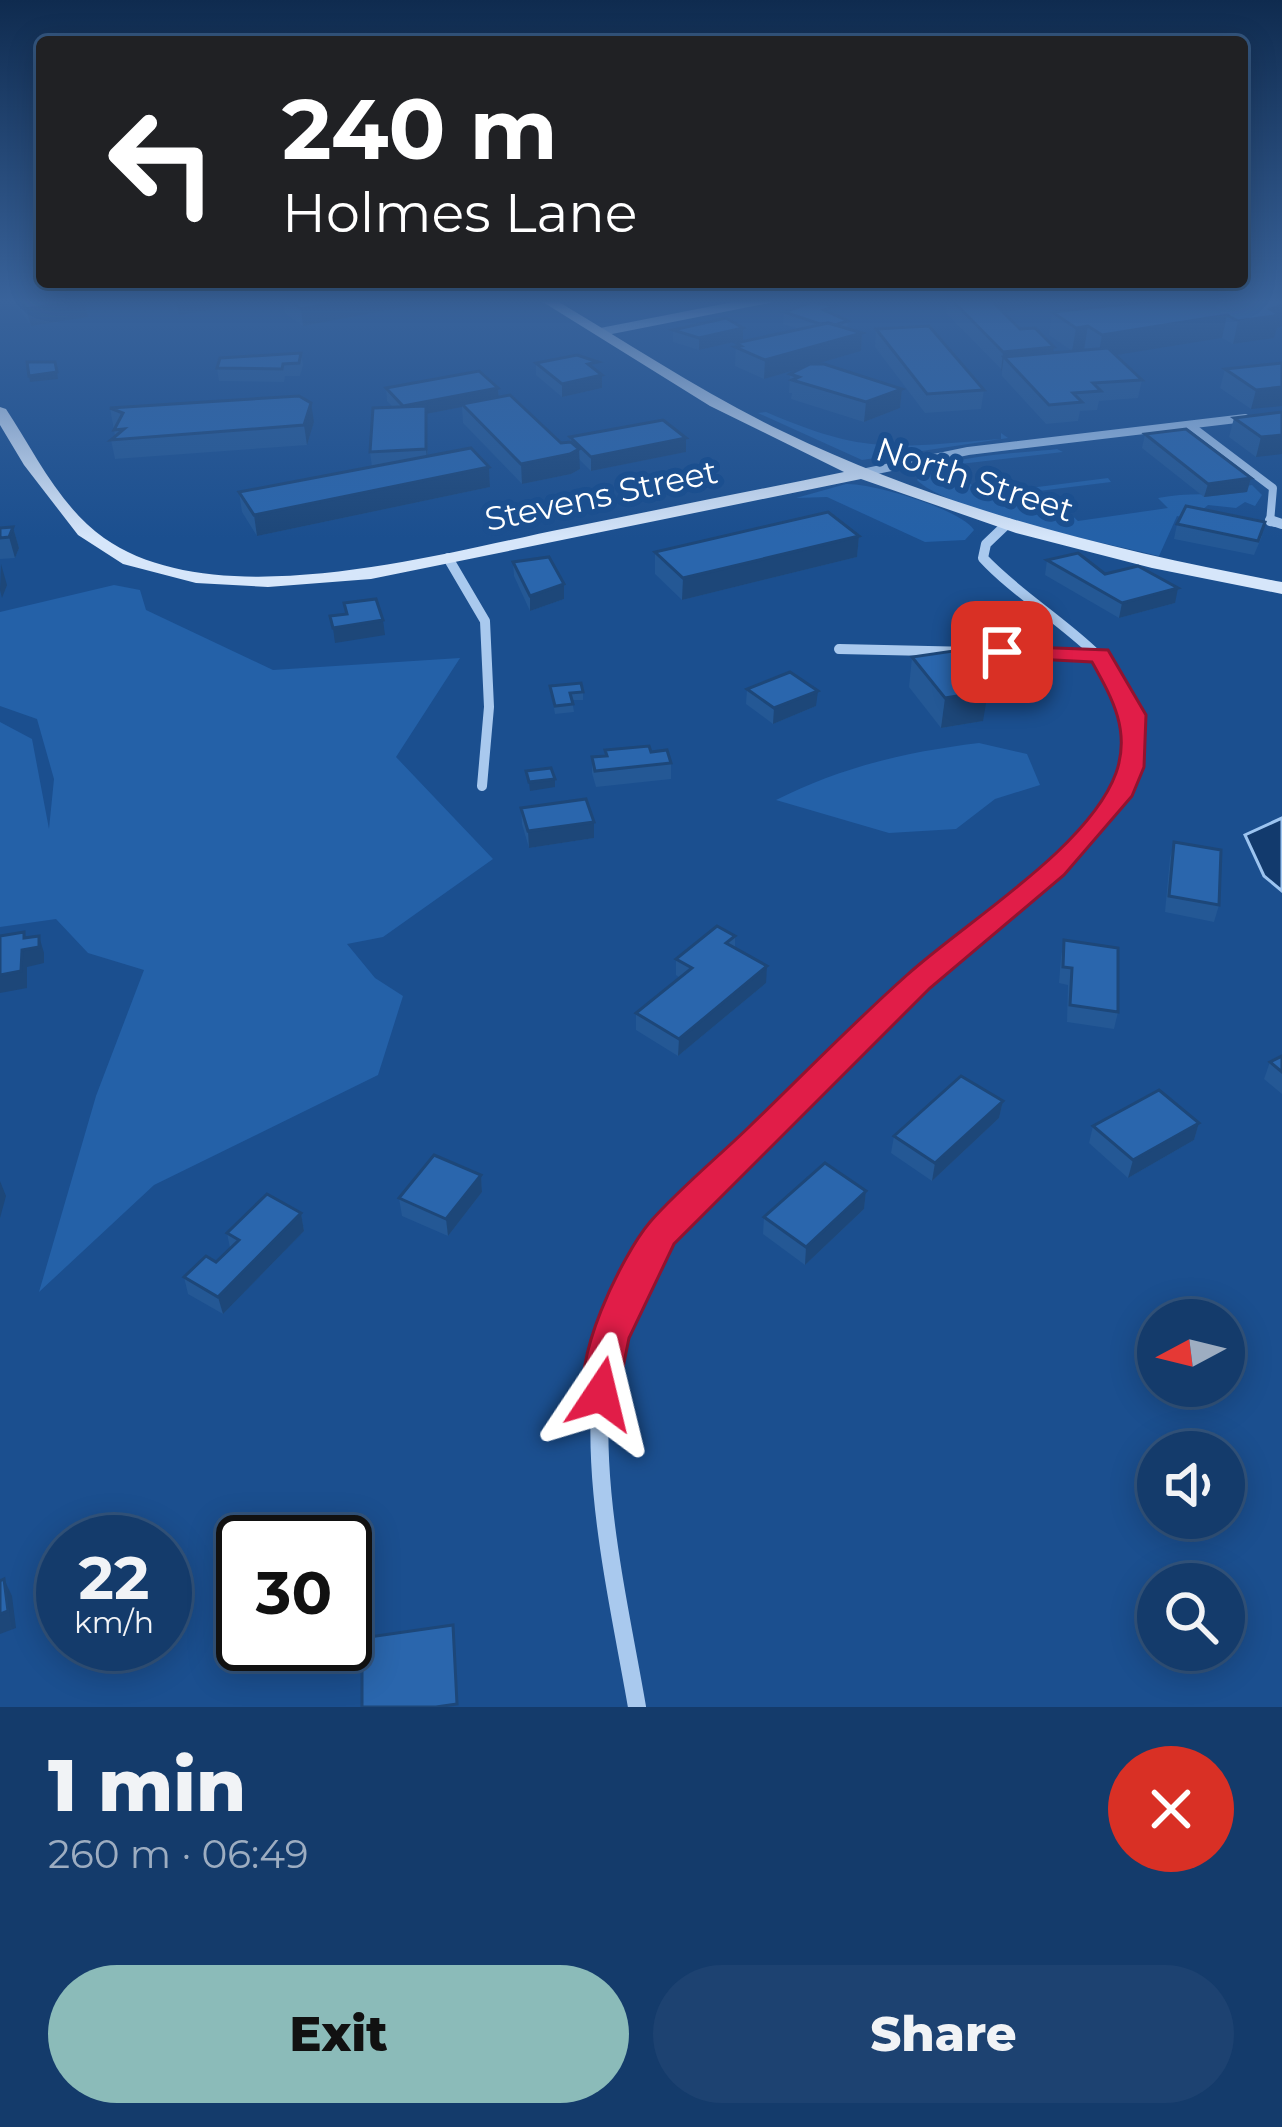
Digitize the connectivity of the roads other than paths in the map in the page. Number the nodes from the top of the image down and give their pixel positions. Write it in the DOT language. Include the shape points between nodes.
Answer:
graph roads {
  1 [pos="679,379"];
  2 [pos="0,412"];
  3 [pos="1259,417"];
  4 [pos="1190,425"];
  5 [pos="860,474"];
  6 [pos="1008,523"];
  7 [pos="1282,524"];
  8 [pos="448,558"];
  9 [pos="1282,589"];
  10 [pos="839,649"];
  11 [pos="1100,655"];
  12 [pos="482,786"];
  13 [pos="637,1707"];
  1 -- 5 [label="street, North Street"];
  2 -- 8 [label="street, Stevens Street" via="77,523 101,544 144,562 290,580"];
  3 -- 4 [label="street, Stevens Street"];
  4 -- 5 [label="street, Stevens Street" via="968,451"];
  4 -- 7 [label="street" via="1273,488 1270,522"];
  5 -- 6 [label="street, North Street"];
  5 -- 8 [label="street, Stevens Street"];
  6 -- 9 [label="street, North Street"];
  6 -- 11 [label="street" via="983,549 986,563"];
  8 -- 12 [label="street" via="484,621"];
  10 -- 11 [label="street"];
  11 -- 13 [label="street" via="1128,700 1136,731 1126,784 1110,810 710,1181 636,1275 610,1338 601,1394"];
}
